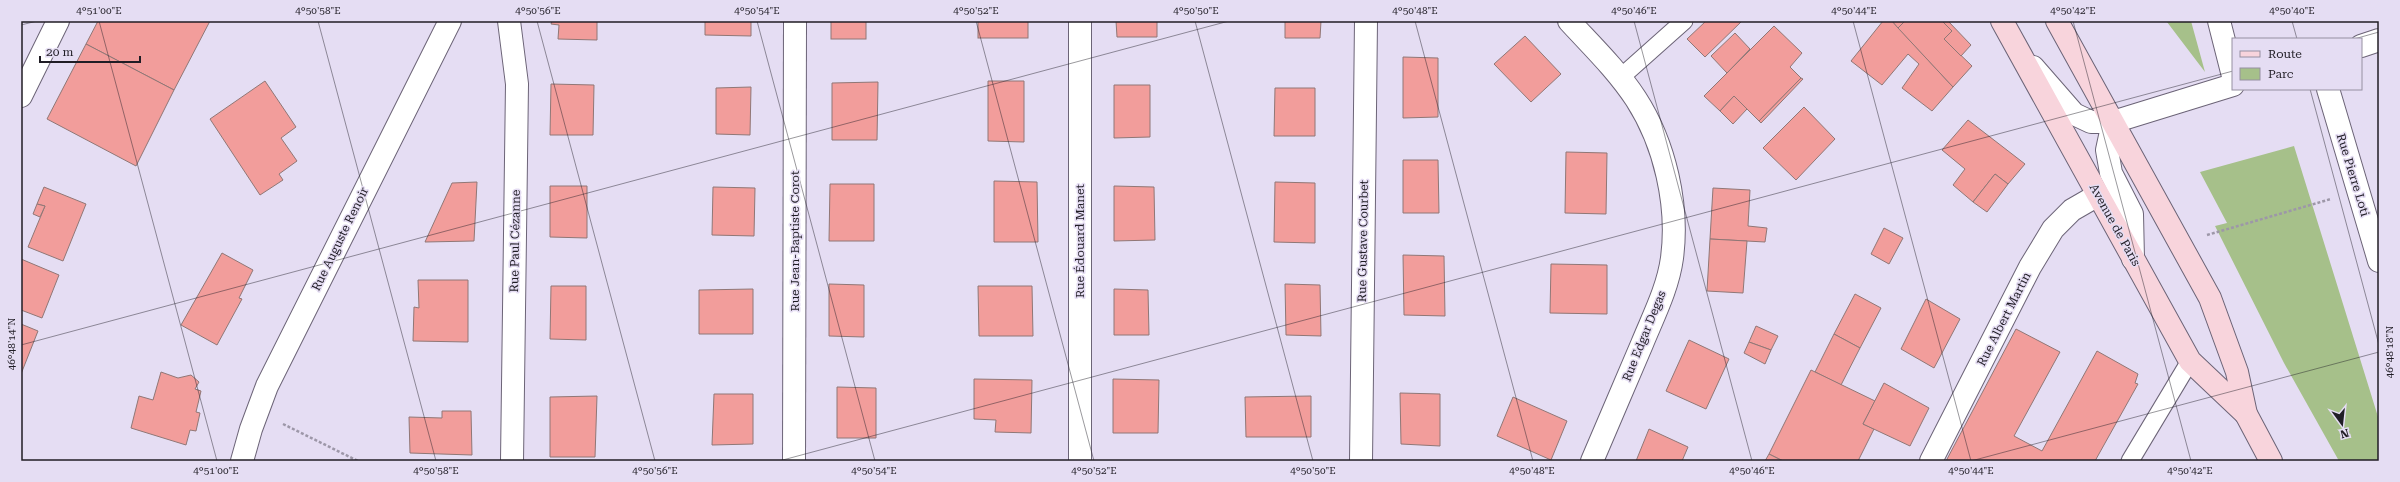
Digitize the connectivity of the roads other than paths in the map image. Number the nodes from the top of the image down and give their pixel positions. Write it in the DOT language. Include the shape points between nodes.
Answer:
graph roads {
  1 [pos="58,21"];
  2 [pos="450,21"];
  3 [pos="509,21"];
  4 [pos="795,21"];
  5 [pos="1080,21"];
  6 [pos="1366,21"];
  7 [pos="1569,21"];
  8 [pos="1684,21"];
  9 [pos="2002,21"];
  10 [pos="2057,21"];
  11 [pos="2219,21"];
  12 [pos="2379,40"];
  13 [pos="2362,46"];
  14 [pos="2020,53"];
  15 [pos="2232,72"];
  16 [pos="1620,78"];
  17 [pos="2232,85"];
  18 [pos="2328,90"];
  19 [pos="21,96"];
  20 [pos="2113,122"];
  21 [pos="2098,195"];
  22 [pos="2133,259"];
  23 [pos="2379,261"];
  24 [pos="2190,361"];
  25 [pos="2246,414"];
  26 [pos="242,461"];
  27 [pos="512,461"];
  28 [pos="794,461"];
  29 [pos="1080,461"];
  30 [pos="1361,461"];
  31 [pos="1592,461"];
  32 [pos="1931,461"];
  33 [pos="2130,461"];
  34 [pos="2272,461"];
  1 -- 19 [label="street"];
  2 -- 26 [label="street, Rue Auguste Renoir" via="267,386"];
  3 -- 27 [label="street, Rue Paul Cézanne" via="517,84"];
  4 -- 28 [label="street, Rue Jean-Baptiste Corot"];
  5 -- 29 [label="street, Rue Édouard Manet"];
  6 -- 30 [label="street, Rue Gustave Courbet"];
  7 -- 16 [label="street, Rue Edgar Degas"];
  8 -- 16 [label="lane"];
  9 -- 14 [label="main road, Avenue de Paris"];
  10 -- 20 [label="main road, Avenue de Paris"];
  11 -- 15 [label="street"];
  12 -- 13 [label="street"];
  14 -- 20 [label="street" via="2074,114 2091,122"];
  14 -- 21 [label="main road, Avenue de Paris"];
  16 -- 31 [label="street, Rue Edgar Degas" via="1636,98 1653,130 1667,173 1672,218 1672,259 1660,301"];
  17 -- 20 [label="street"];
  18 -- 23 [label="street, Rue Pierre Loti"];
  20 -- 22 [label="street" via="2107,150 2111,173 2132,214"];
  20 -- 25 [label="main road, Avenue de Paris" via="2217,315 2237,372"];
  21 -- 22 [label="main road, Avenue de Paris"];
  21 -- 32 [label="street, Rue Albert Martin" via="2072,210 2053,229 2030,268"];
  22 -- 24 [label="main road, Avenue de Paris"];
  24 -- 25 [label="main road, Avenue de Paris"];
  24 -- 33 [label="lane"];
  25 -- 34 [label="main road, Avenue de Paris"];
}
